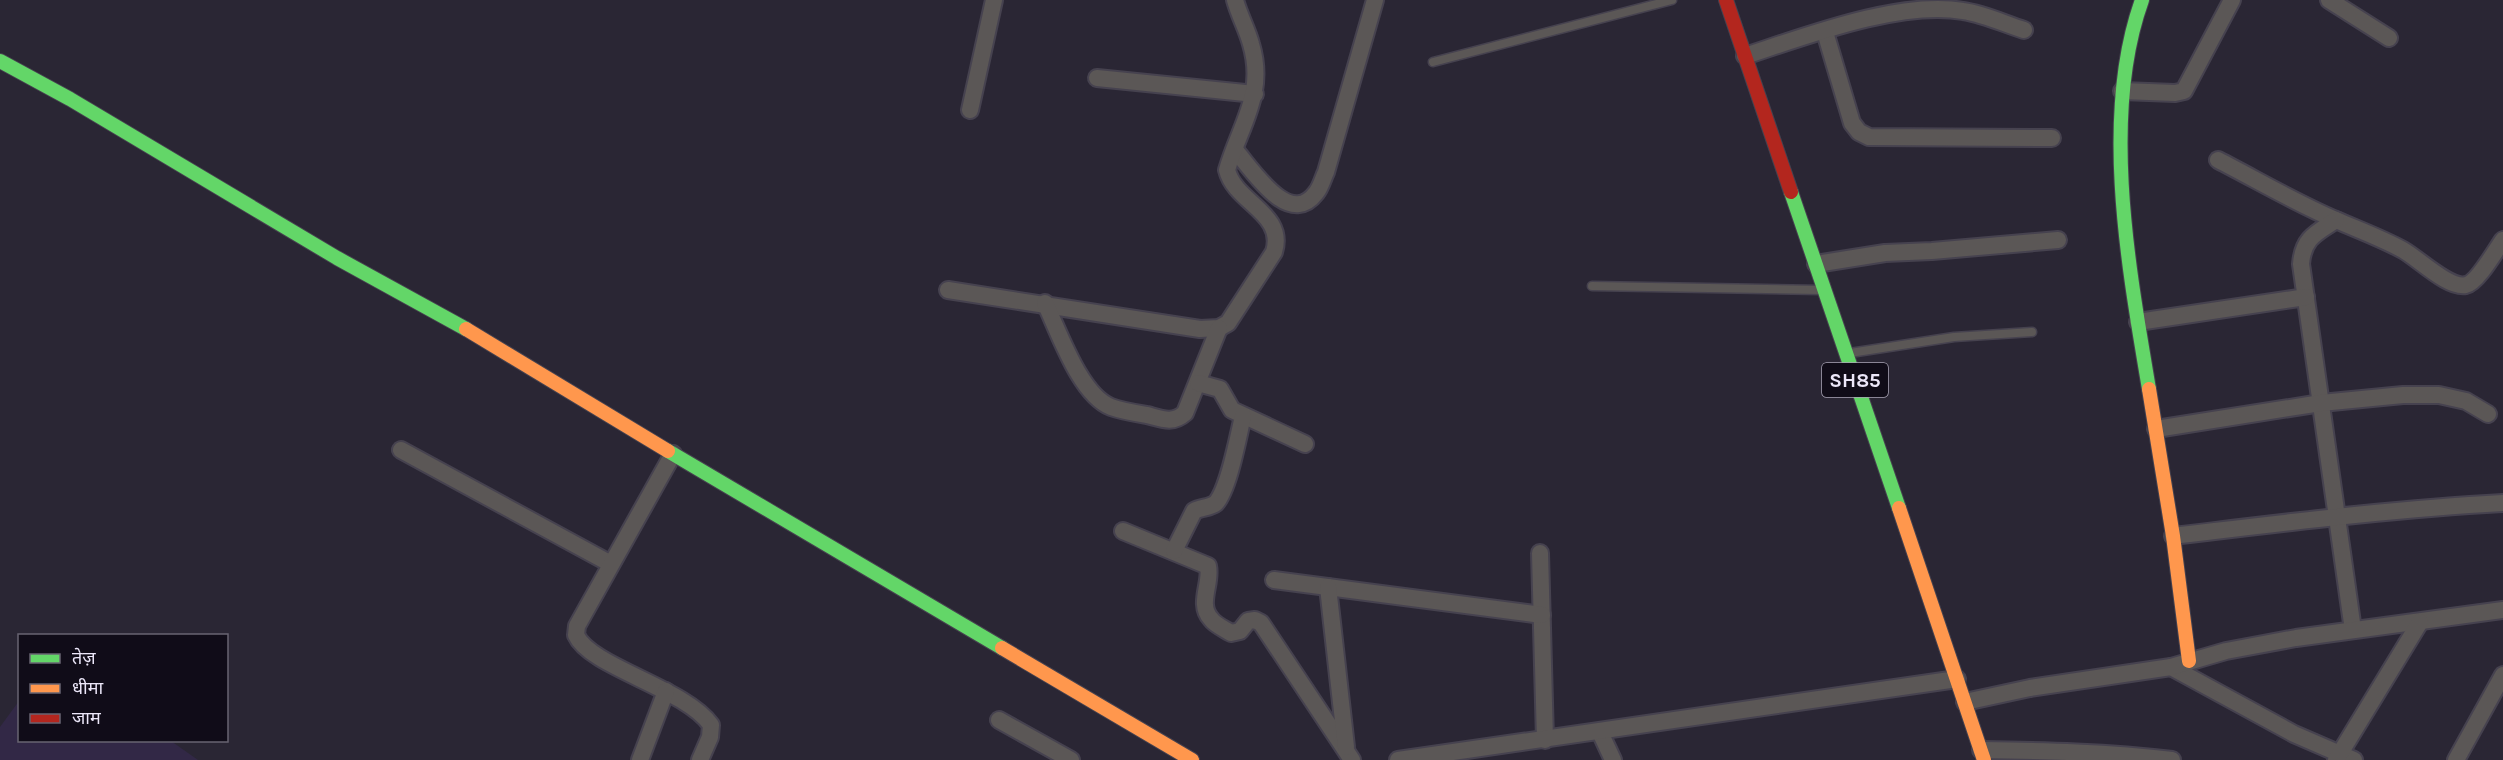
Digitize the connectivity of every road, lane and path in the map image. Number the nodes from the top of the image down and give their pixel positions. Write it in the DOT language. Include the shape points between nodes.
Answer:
graph roads {
  1 [pos="994,0"];
  2 [pos="1235,0"];
  3 [pos="1375,0"];
  4 [pos="1672,0"];
  5 [pos="1726,0"];
  6 [pos="2142,0"];
  7 [pos="2232,0"];
  8 [pos="2330,0"];
  9 [pos="2024,30"];
  10 [pos="1825,32"];
  11 [pos="2389,38"];
  12 [pos="1745,56"];
  13 [pos="0,61"];
  14 [pos="1433,62"];
  15 [pos="1097,78"];
  16 [pos="2122,91"];
  17 [pos="1255,94"];
  18 [pos="970,110"];
  19 [pos="2052,138"];
  20 [pos="1235,150"];
  21 [pos="2218,160"];
  22 [pos="2336,220"];
  23 [pos="2058,240"];
  24 [pos="2503,240"];
  25 [pos="1816,264"];
  26 [pos="1592,286"];
  27 [pos="948,290"];
  28 [pos="1825,290"];
  29 [pos="2306,297"];
  30 [pos="1045,303"];
  31 [pos="2138,322"];
  32 [pos="1220,328"];
  33 [pos="2032,332"];
  34 [pos="1846,353"];
  35 [pos="1198,383"];
  36 [pos="2321,403"];
  37 [pos="2488,414"];
  38 [pos="1243,416"];
  39 [pos="2156,429"];
  40 [pos="1305,444"];
  41 [pos="401,450"];
  42 [pos="673,454"];
  43 [pos="2503,503"];
  44 [pos="2337,516"];
  45 [pos="1123,531"];
  46 [pos="2172,536"];
  47 [pos="1174,551"];
  48 [pos="1540,553"];
  49 [pos="611,564"];
  50 [pos="1274,580"];
  51 [pos="1328,587"];
  52 [pos="2503,610"];
  53 [pos="1542,615"];
  54 [pos="2420,622"];
  55 [pos="2353,630"];
  56 [pos="2189,661"];
  57 [pos="2171,667"];
  58 [pos="2503,675"];
  59 [pos="1957,679"];
  60 [pos="666,691"];
  61 [pos="1965,702"];
  62 [pos="999,720"];
  63 [pos="1600,732"];
  64 [pos="1545,740"];
  65 [pos="1349,755"];
  66 [pos="1983,755"];
  67 [pos="2343,758"];
  68 [pos="640,760"];
  69 [pos="700,760"];
  70 [pos="1071,760"];
  71 [pos="1191,760"];
  72 [pos="1398,760"];
  73 [pos="1613,760"];
  74 [pos="2172,760"];
  75 [pos="2456,760"];
  1 -- 18 [label="street"];
  2 -- 17 [label="street" via="1251,44"];
  3 -- 20 [label="street" via="1317,192 1306,202 1291,205 1277,198"];
  4 -- 14 [label="lane"];
  5 -- 12 [label="street, SH85"];
  6 -- 16 [label="street" via="2133,25"];
  7 -- 16 [label="street" via="2184,91"];
  8 -- 11 [label="street"];
  9 -- 10 [label="street" via="1963,11 1923,9"];
  10 -- 12 [label="street"];
  10 -- 19 [label="street" via="1852,123 1869,137"];
  12 -- 25 [label="street, SH85"];
  13 -- 42 [label="street" via="492,344"];
  15 -- 17 [label="street"];
  16 -- 31 [label="street" via="2126,224"];
  17 -- 20 [label="street"];
  20 -- 32 [label="street" via="1227,170 1229,178 1272,224 1277,242 1228,323"];
  21 -- 22 [label="street"];
  22 -- 24 [label="street" via="2375,234 2460,286 2475,279"];
  22 -- 29 [label="street" via="2311,236 2302,250"];
  23 -- 25 [label="street" via="1885,253"];
  25 -- 28 [label="street, SH85"];
  26 -- 28 [label="lane"];
  27 -- 30 [label="street"];
  28 -- 34 [label="street, SH85"];
  29 -- 31 [label="street"];
  29 -- 36 [label="street"];
  30 -- 32 [label="street" via="1200,329"];
  30 -- 35 [label="street" via="1081,379 1095,398 1110,407 1178,419 1185,413"];
  31 -- 39 [label="street"];
  32 -- 35 [label="street"];
  33 -- 34 [label="lane" via="1911,342"];
  34 -- 59 [label="street, SH85"];
  35 -- 38 [label="street" via="1220,389 1232,410"];
  36 -- 37 [label="street" via="2439,395 2466,400"];
  36 -- 39 [label="street"];
  36 -- 44 [label="street"];
  38 -- 40 [label="street"];
  38 -- 47 [label="street" via="1218,499 1214,505 1194,511"];
  39 -- 46 [label="street"];
  41 -- 49 [label="street"];
  42 -- 49 [label="street"];
  42 -- 71 [label="street"];
  43 -- 44 [label="street"];
  44 -- 46 [label="street"];
  44 -- 55 [label="street"];
  45 -- 47 [label="street"];
  46 -- 56 [label="street"];
  47 -- 65 [label="street" via="1209,566 1204,598 1211,619 1231,633 1240,631 1248,621 1261,623"];
  48 -- 53 [label="street"];
  49 -- 60 [label="street" via="577,626 576,635 585,649"];
  50 -- 51 [label="street"];
  51 -- 53 [label="street"];
  51 -- 65 [label="street"];
  52 -- 54 [label="street"];
  53 -- 64 [label="street"];
  54 -- 55 [label="street"];
  54 -- 67 [label="street"];
  55 -- 56 [label="street"];
  56 -- 57 [label="street"];
  57 -- 61 [label="street"];
  57 -- 67 [label="street"];
  58 -- 75 [label="street"];
  59 -- 61 [label="street, SH85"];
  59 -- 63 [label="street"];
  60 -- 68 [label="street"];
  60 -- 69 [label="street" via="711,725"];
  61 -- 66 [label="street, SH85"];
  62 -- 70 [label="street"];
  63 -- 64 [label="street"];
  63 -- 73 [label="street"];
  64 -- 72 [label="street"];
  66 -- 74 [label="street" via="2107,753"];
}
